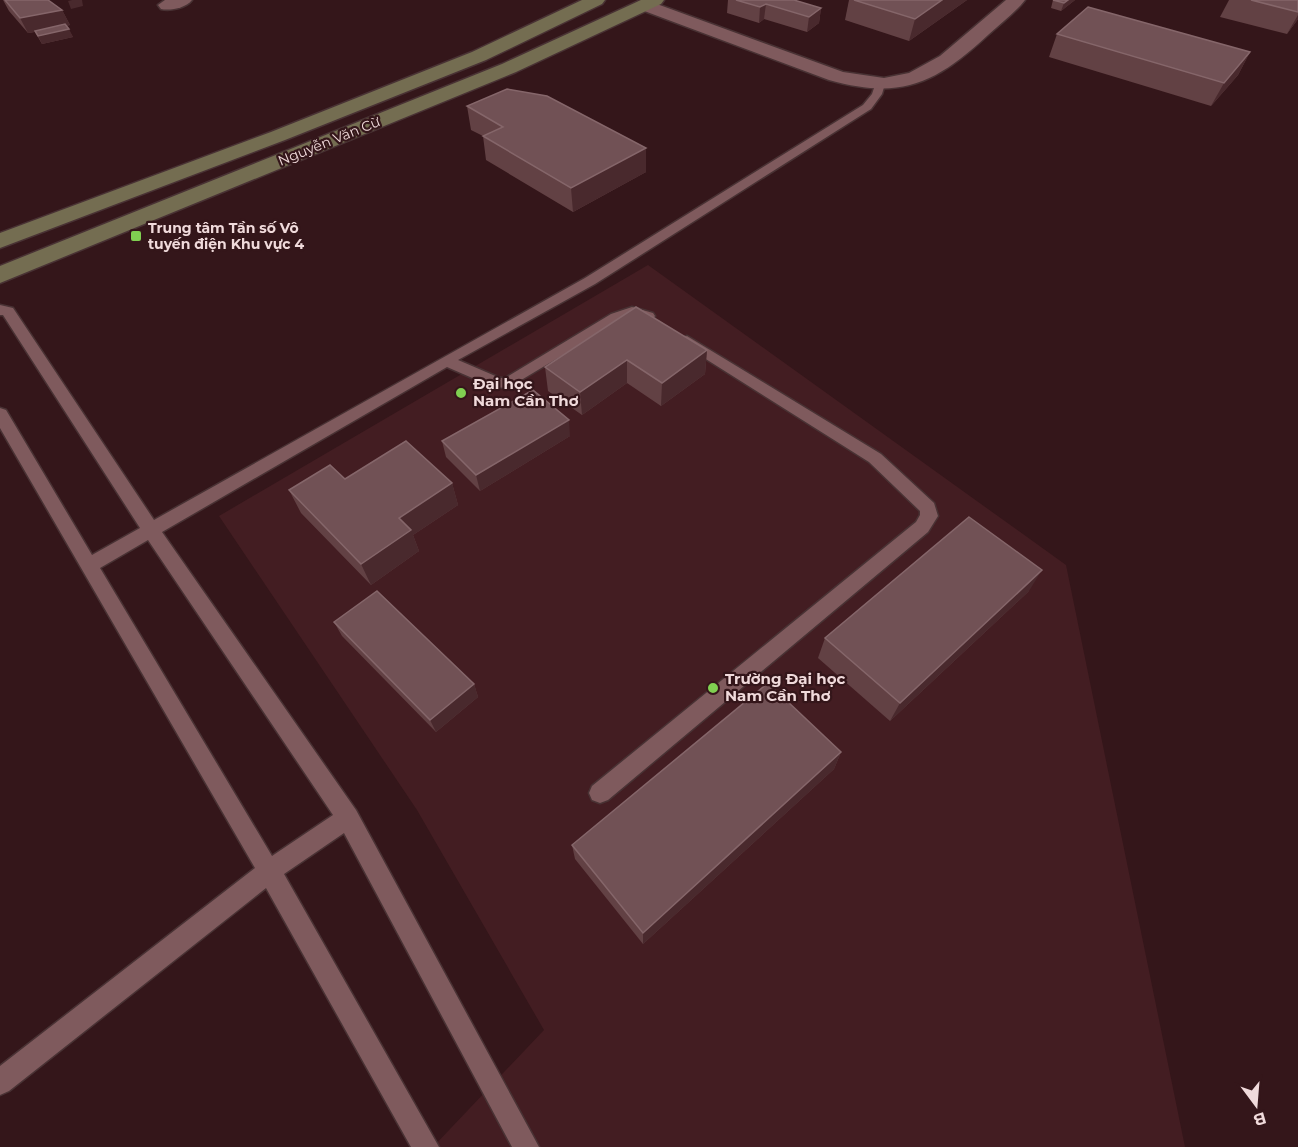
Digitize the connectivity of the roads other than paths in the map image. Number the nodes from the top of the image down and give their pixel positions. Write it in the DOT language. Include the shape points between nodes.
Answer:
graph roads {
  1 [pos="596,0"];
  2 [pos="1016,0"];
  3 [pos="650,3"];
  4 [pos="479,56"];
  5 [pos="509,68"];
  6 [pos="880,84"];
  7 [pos="0,241"];
  8 [pos="0,274"];
  9 [pos="0,310"];
  10 [pos="446,361"];
  11 [pos="0,414"];
  12 [pos="151,530"];
  13 [pos="90,565"];
  14 [pos="600,793"];
  15 [pos="348,818"];
  16 [pos="269,871"];
  17 [pos="0,1082"];
  18 [pos="426,1147"];
  19 [pos="526,1147"];
  1 -- 4 [label="main road, Nguyễn Văn Cừ"];
  2 -- 6 [label="street" via="946,59 917,77"];
  3 -- 5 [label="main road, Nguyễn Văn Cừ"];
  3 -- 6 [label="street" via="836,76"];
  4 -- 5 [label="main road"];
  4 -- 7 [label="main road, Nguyễn Văn Cừ"];
  5 -- 8 [label="main road, Nguyễn Văn Cừ"];
  6 -- 10 [label="lane" via="878,94 867,107 590,281"];
  9 -- 12 [label="lane" via="8,311"];
  10 -- 12 [label="lane"];
  10 -- 14 [label="lane" via="498,383 508,383 616,317 632,312 644,314 875,458 928,508 929,516 922,527"];
  11 -- 13 [label="lane"];
  12 -- 13 [label="lane"];
  12 -- 15 [label="lane"];
  13 -- 16 [label="lane"];
  15 -- 16 [label="lane"];
  15 -- 19 [label="lane"];
  16 -- 17 [label="lane"];
  16 -- 18 [label="lane"];
}
